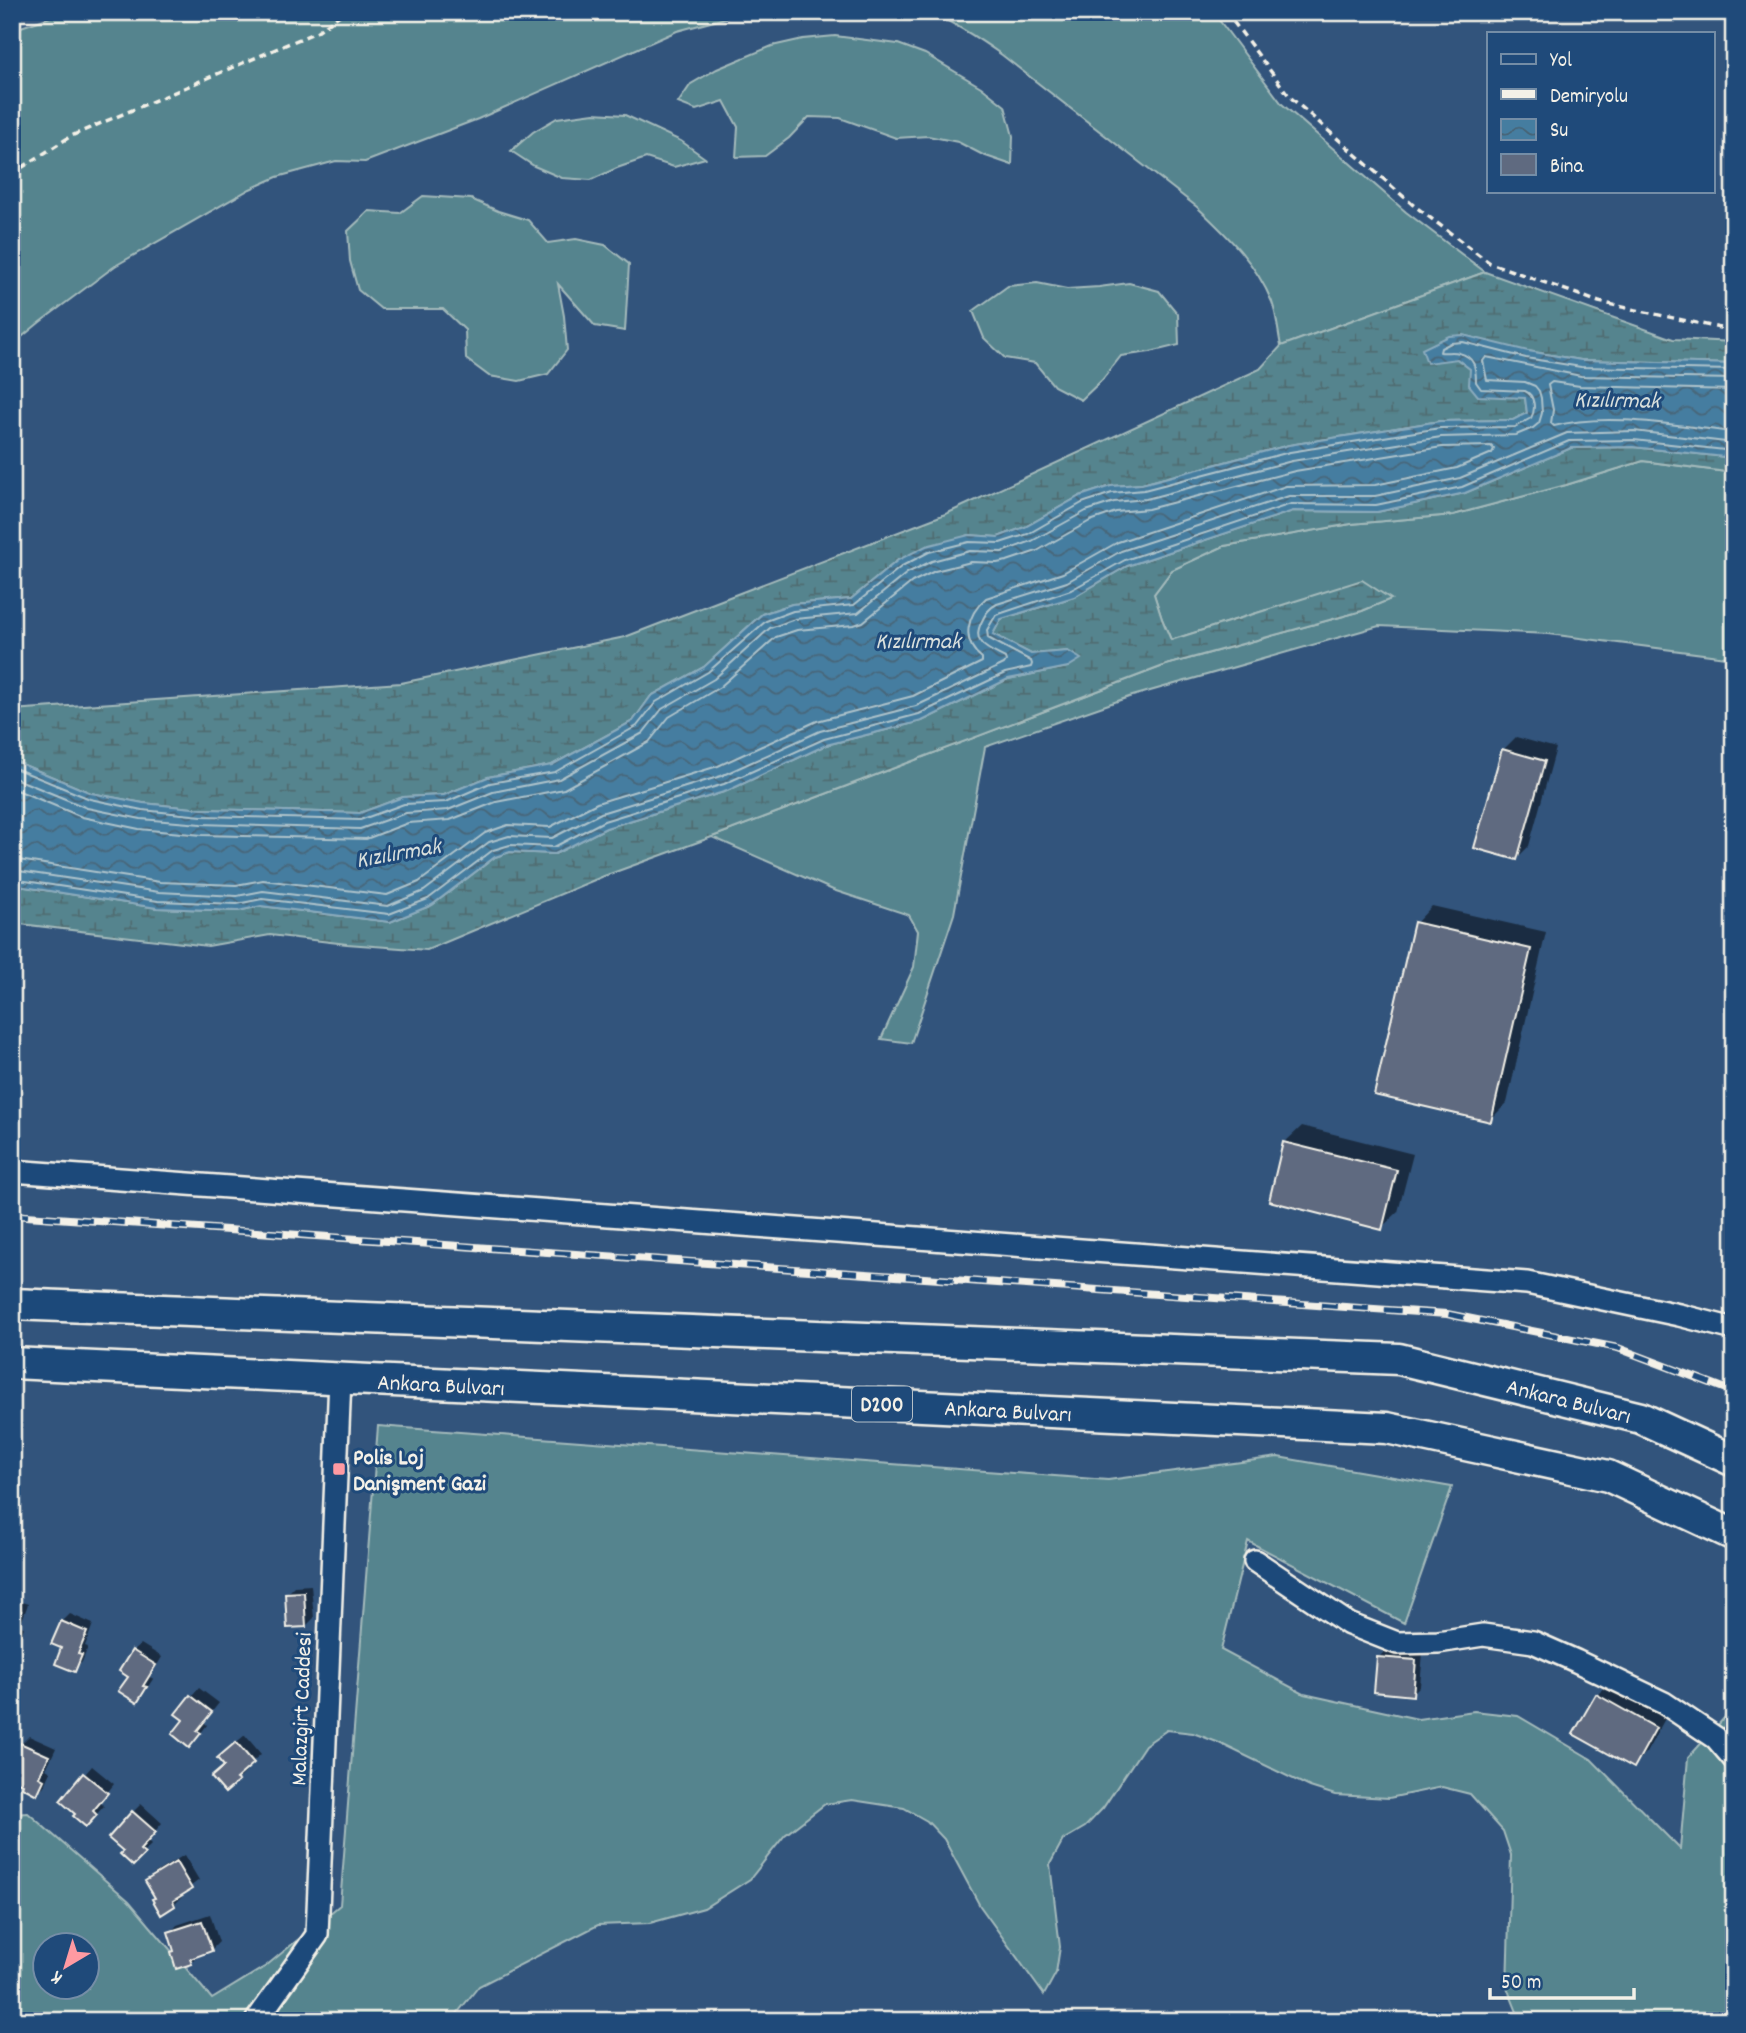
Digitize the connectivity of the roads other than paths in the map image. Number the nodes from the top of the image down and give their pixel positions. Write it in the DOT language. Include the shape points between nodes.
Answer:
graph roads {
  1 [pos="12,1171"];
  2 [pos="12,1304"];
  3 [pos="1734,1329"];
  4 [pos="12,1363"];
  5 [pos="340,1379"];
  6 [pos="1734,1461"];
  7 [pos="1734,1535"];
  8 [pos="1255,1561"];
  9 [pos="1734,1759"];
  10 [pos="256,2021"];
  1 -- 3 [label="street" via="1527,1283"];
  2 -- 6 [label="highway, Ankara Bulvarı" via="1399,1359 1641,1418"];
  4 -- 5 [label="highway, Ankara Bulvarı / D200"];
  5 -- 7 [label="highway, Ankara Bulvarı / D200" via="1387,1428 1608,1476"];
  5 -- 10 [label="street, Malazgirt Caddesi" via="317,1935"];
  8 -- 9 [label="street" via="1349,1624 1397,1643 1438,1643 1483,1635 1533,1642 1664,1703 1716,1738"];
}
